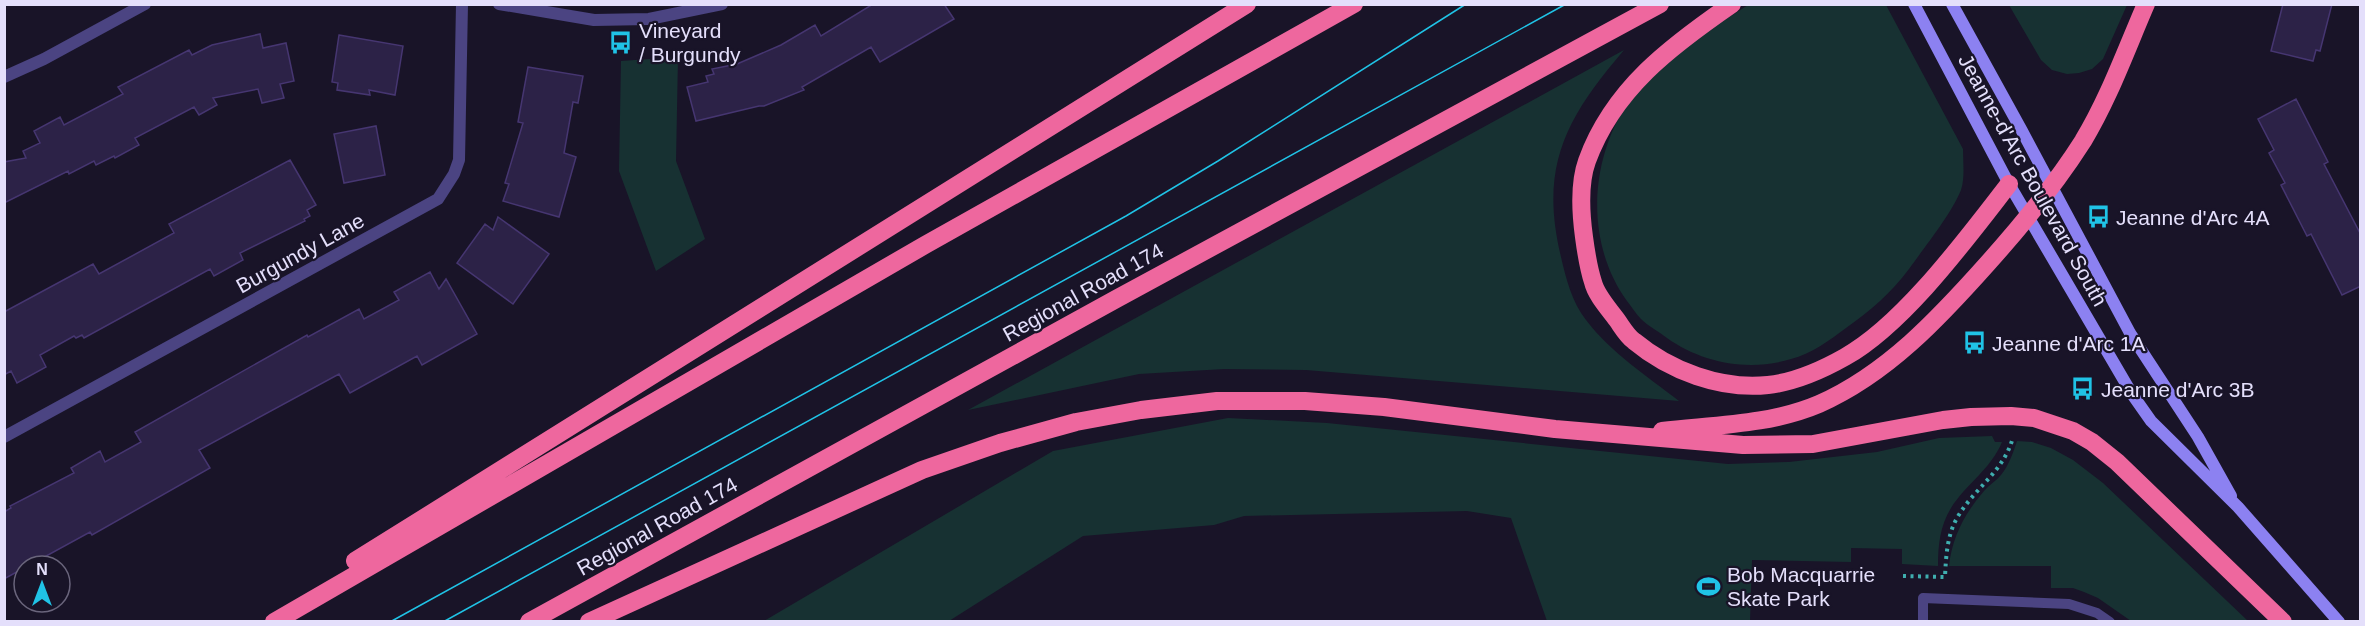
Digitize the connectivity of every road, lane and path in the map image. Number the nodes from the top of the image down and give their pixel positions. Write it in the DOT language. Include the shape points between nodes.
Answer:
graph roads {
  1 [pos="145,4"];
  2 [pos="462,4"];
  3 [pos="499,4"];
  4 [pos="722,4"];
  5 [pos="1247,4"];
  6 [pos="1354,4"];
  7 [pos="1660,4"];
  8 [pos="1732,4"];
  9 [pos="1914,4"];
  10 [pos="1952,4"];
  11 [pos="2146,4"];
  12 [pos="4,77"];
  13 [pos="2009,184"];
  14 [pos="2052,188"];
  15 [pos="2028,218"];
  16 [pos="1625,435"];
  17 [pos="2013,436"];
  18 [pos="4,437"];
  19 [pos="2238,507"];
  20 [pos="1903,576"];
  21 [pos="259,621"];
  22 [pos="274,621"];
  23 [pos="529,621"];
  24 [pos="589,621"];
  25 [pos="1923,621"];
  26 [pos="2110,621"];
  27 [pos="2283,621"];
  28 [pos="2339,621"];
  1 -- 12 [label="street"];
  2 -- 18 [label="street, Burgundy Lane" via="459,160 438,198"];
  3 -- 4 [label="street" via="594,20 649,19"];
  5 -- 21 [label="highway"];
  6 -- 22 [label="highway" via="924,245"];
  7 -- 23 [label="highway, Regional Road 174"];
  8 -- 13 [label="highway" via="1660,56 1628,88 1604,124 1586,163 1581,210 1593,284 1632,340 1663,362 1728,384 1768,385 1807,376 1846,357 1887,327 1933,278"];
  9 -- 13 [label="main road, Jeanne-d'Arc Boulevard South"];
  10 -- 14 [label="main road, Jeanne-d'Arc Boulevard South"];
  11 -- 14 [label="highway" via="2095,119"];
  13 -- 15 [label="main road, Jeanne-d'Arc Boulevard South"];
  14 -- 15 [label="highway"];
  14 -- 19 [label="main road, Jeanne-d'Arc Boulevard South" via="2130,333"];
  15 -- 16 [label="highway" via="1936,319 1882,367 1853,386 1818,404 1765,420"];
  15 -- 19 [label="main road, Jeanne-d'Arc Boulevard South" via="2144,412"];
  16 -- 24 [label="highway" via="1305,401 1217,400 1141,410 1076,422 922,470"];
  16 -- 27 [label="highway" via="1775,446 1843,440 1971,417 2011,416 2051,422 2092,442 2117,462"];
  17 -- 20 [label="path" via="1998,470 1957,519 1947,546 1945,577"];
  19 -- 28 [label="main road, Jeanne-d'Arc Boulevard South"];
  25 -- 26 [label="lane" via="1923,598 2069,604"];
}
